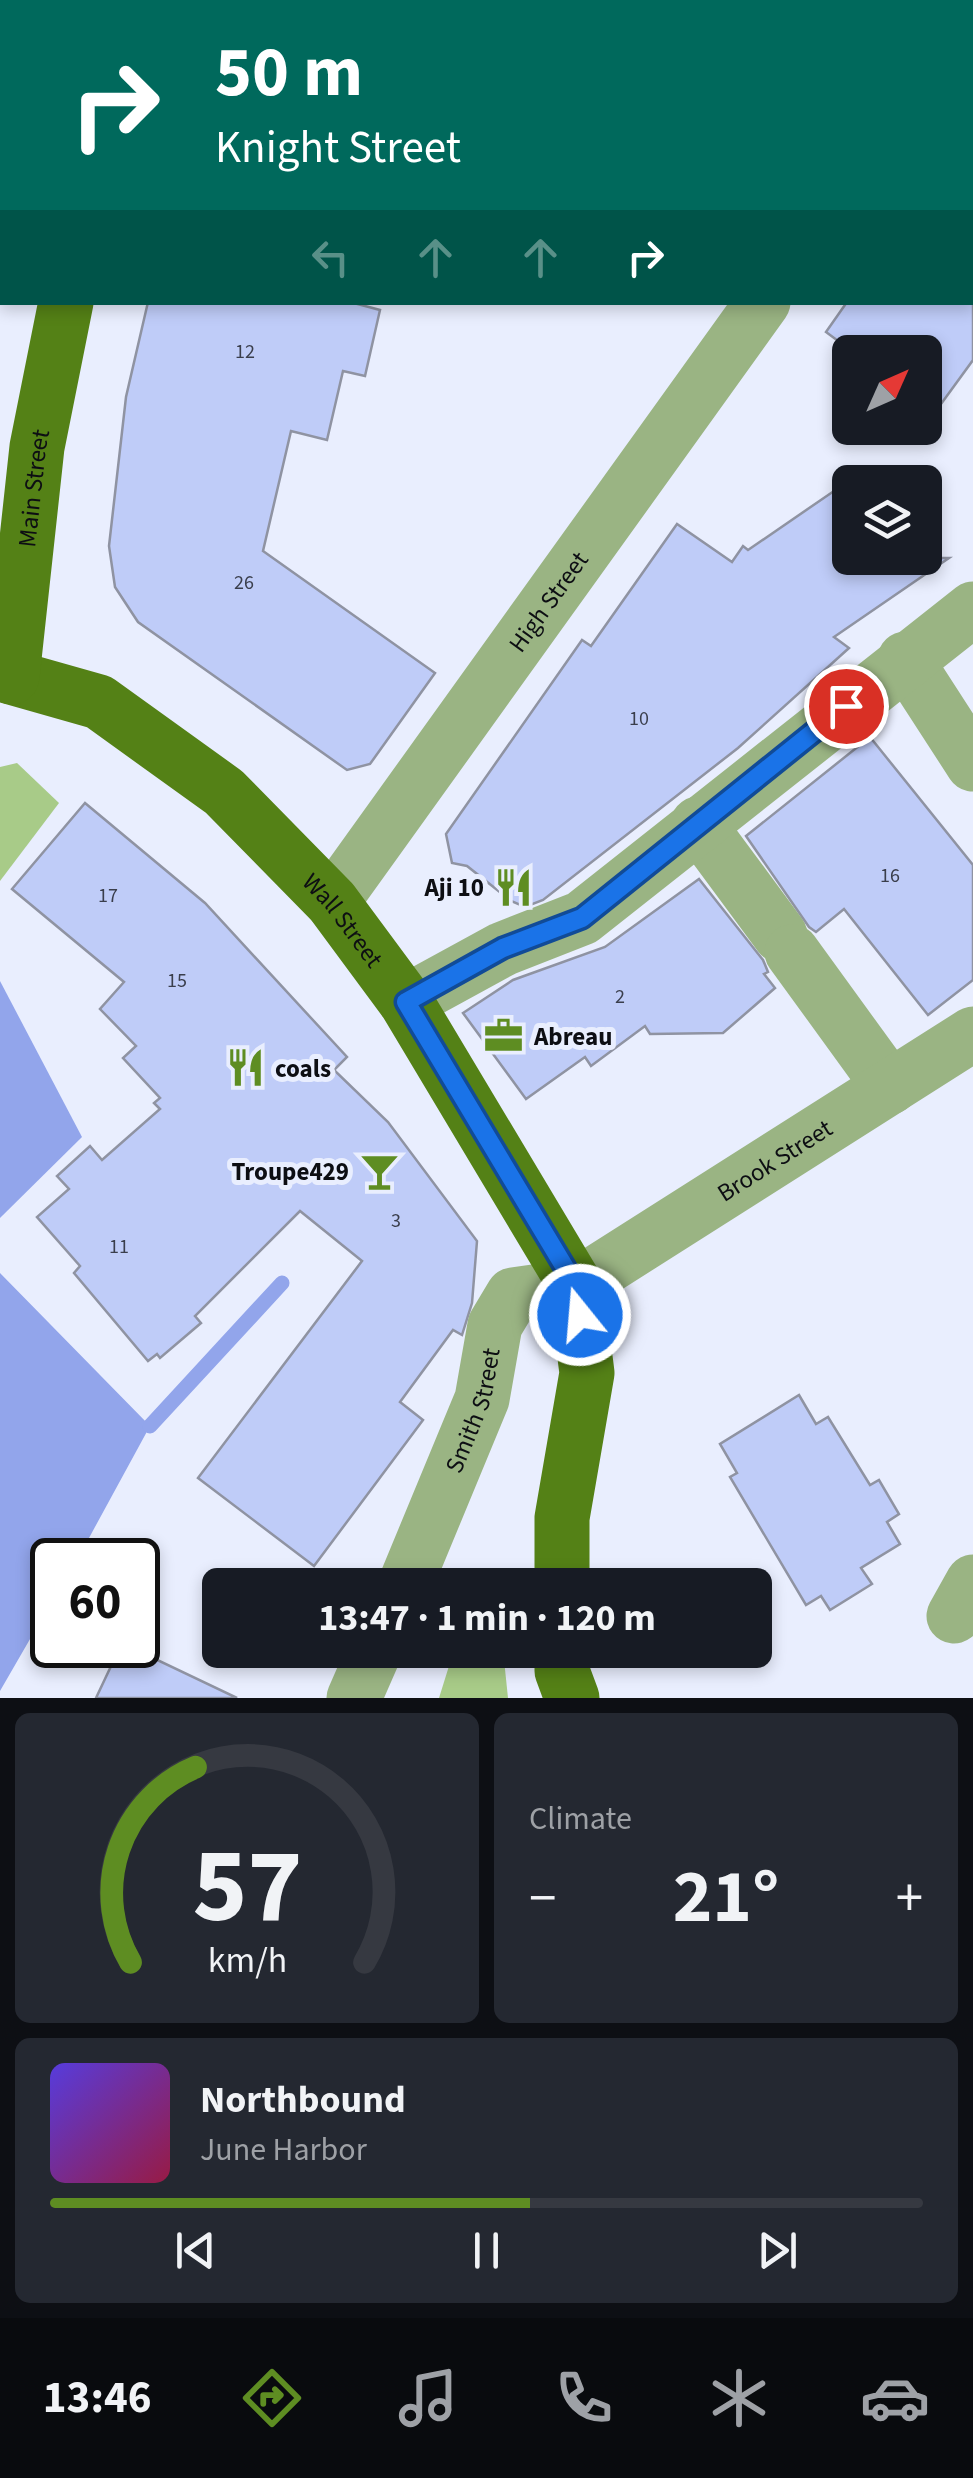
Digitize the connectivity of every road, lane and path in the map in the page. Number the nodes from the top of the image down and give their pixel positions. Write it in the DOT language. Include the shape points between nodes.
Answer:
graph roads {
  1 [pos="65,305"];
  2 [pos="761,305"];
  3 [pos="973,609"];
  4 [pos="904,658"];
  5 [pos="6,675"];
  6 [pos="973,764"];
  7 [pos="698,824"];
  8 [pos="332,902"];
  9 [pos="406,1002"];
  10 [pos="973,1034"];
  11 [pos="890,1087"];
  12 [pos="576,1286"];
  13 [pos="412,1568"];
  14 [pos="562,1568"];
  15 [pos="562,1668"];
  16 [pos="572,1698"];
  1 -- 5 [label="main road, Main Street" via="37,447"];
  2 -- 8 [label="street, High Street"];
  3 -- 4 [label="street"];
  4 -- 6 [label="street"];
  4 -- 7 [label="street"];
  5 -- 8 [label="main road, Wall Street" via="99,702 224,792"];
  7 -- 9 [label="street" via="582,918 503,948"];
  7 -- 11 [label="street"];
  8 -- 9 [label="main road, Wall Street"];
  9 -- 12 [label="main road, Wall Street"];
  10 -- 11 [label="street, Brook Street"];
  11 -- 12 [label="street, Brook Street"];
  12 -- 13 [label="street, Smith Street" via="513,1294 495,1325 482,1398"];
  12 -- 14 [label="main road" via="587,1373 562,1518"];
  15 -- 16 [label="main road"];
}
